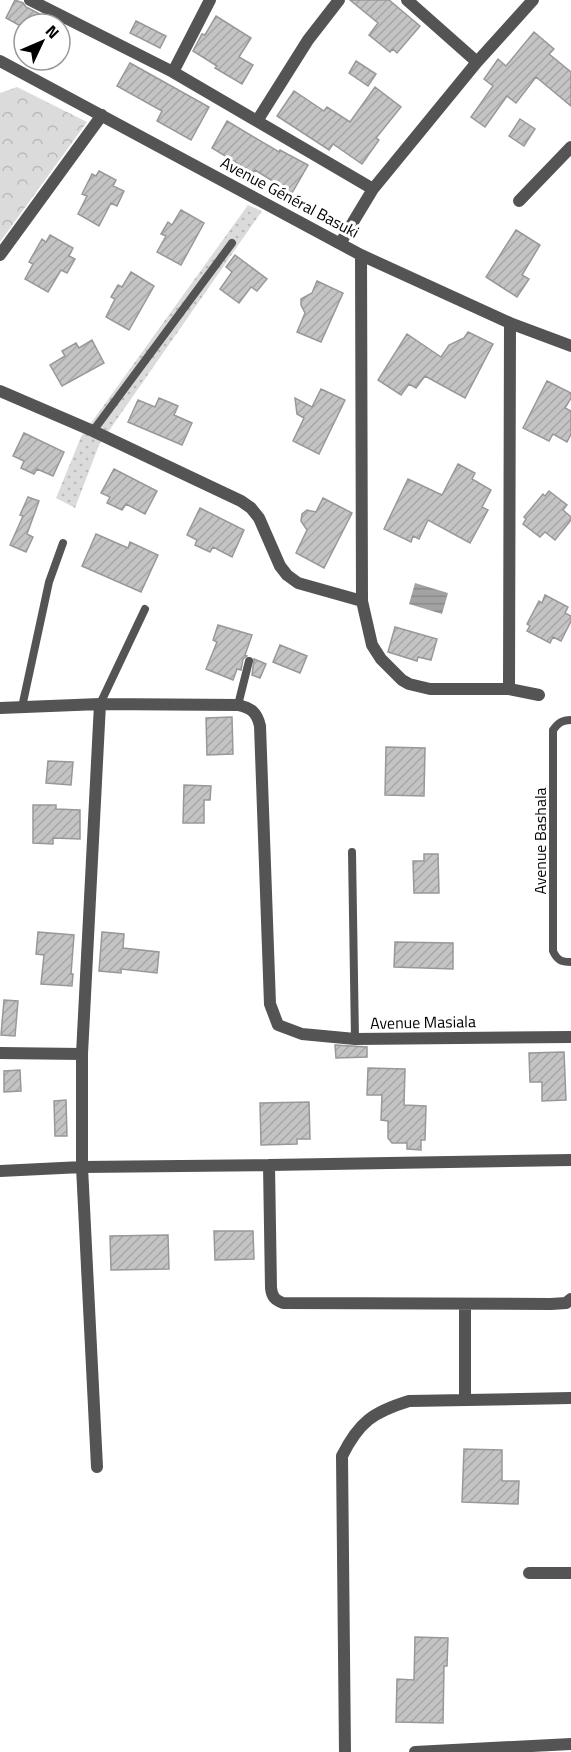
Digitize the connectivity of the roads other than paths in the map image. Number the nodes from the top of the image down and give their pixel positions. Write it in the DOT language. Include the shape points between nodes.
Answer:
graph roads {
  1 [pos="30,0"];
  2 [pos="210,0"];
  3 [pos="339,0"];
  4 [pos="406,0"];
  5 [pos="533,0"];
  6 [pos="0,61"];
  7 [pos="477,62"];
  8 [pos="173,72"];
  9 [pos="102,115"];
  10 [pos="257,121"];
  11 [pos="571,147"];
  12 [pos="565,161"];
  13 [pos="373,189"];
  14 [pos="519,201"];
  15 [pos="341,242"];
  16 [pos="232,243"];
  17 [pos="0,255"];
  18 [pos="362,255"];
  19 [pos="510,323"];
  20 [pos="571,346"];
  21 [pos="0,391"];
  22 [pos="93,431"];
  23 [pos="63,543"];
  24 [pos="362,601"];
  25 [pos="145,609"];
  26 [pos="249,661"];
  27 [pos="509,689"];
  28 [pos="539,695"];
  29 [pos="100,704"];
  30 [pos="238,705"];
  31 [pos="22,707"];
  32 [pos="0,708"];
  33 [pos="571,720"];
  34 [pos="352,852"];
  35 [pos="571,962"];
  36 [pos="571,1036"];
  37 [pos="355,1039"];
  38 [pos="0,1053"];
  39 [pos="82,1054"];
  40 [pos="571,1160"];
  41 [pos="269,1166"];
  42 [pos="82,1167"];
  43 [pos="0,1171"];
  44 [pos="571,1299"];
  45 [pos="465,1305"];
  46 [pos="571,1398"];
  47 [pos="465,1400"];
  48 [pos="98,1467"];
  49 [pos="529,1573"];
  50 [pos="571,1574"];
  51 [pos="571,1744"];
  52 [pos="345,1752"];
  53 [pos="415,1752"];
  1 -- 8 [label="street"];
  2 -- 8 [label="street"];
  3 -- 10 [label="street" via="308,40"];
  4 -- 7 [label="street"];
  5 -- 7 [label="street"];
  6 -- 9 [label="street, Avenue Général Basuki"];
  7 -- 13 [label="street"];
  8 -- 10 [label="street"];
  9 -- 15 [label="street, Avenue Général Basuki"];
  9 -- 17 [label="street"];
  10 -- 13 [label="street"];
  11 -- 12 [label="street"];
  12 -- 14 [label="street"];
  13 -- 15 [label="street"];
  15 -- 18 [label="street, Avenue Général Basuki"];
  16 -- 22 [label="lane"];
  18 -- 19 [label="street, Avenue Général Basuki"];
  18 -- 24 [label="street"];
  19 -- 20 [label="street, Avenue Général Basuki"];
  19 -- 27 [label="street"];
  21 -- 22 [label="street"];
  22 -- 24 [label="street" via="241,501 259,518 287,575 298,583"];
  23 -- 31 [label="lane" via="49,582"];
  24 -- 27 [label="street" via="372,645 402,680 430,689"];
  25 -- 29 [label="lane"];
  26 -- 30 [label="lane"];
  27 -- 28 [label="street"];
  29 -- 30 [label="street"];
  29 -- 31 [label="street"];
  29 -- 39 [label="street"];
  30 -- 37 [label="street, Avenue Masiala" via="250,708 258,716 260,726 270,1004 278,1025 302,1034"];
  31 -- 32 [label="street"];
  33 -- 35 [label="lane, Avenue Bashala" via="557,724 553,730 553,951 562,962"];
  34 -- 37 [label="lane"];
  36 -- 37 [label="street, Avenue Masiala"];
  38 -- 39 [label="street"];
  39 -- 42 [label="street"];
  40 -- 41 [label="street"];
  41 -- 42 [label="street"];
  41 -- 45 [label="street" via="271,1288 277,1301"];
  42 -- 43 [label="street"];
  42 -- 48 [label="street"];
  44 -- 45 [label="street" via="551,1304"];
  45 -- 47 [label="street"];
  46 -- 47 [label="street"];
  47 -- 52 [label="street" via="409,1401 385,1408 363,1423 342,1456"];
  49 -- 50 [label="street"];
  51 -- 53 [label="street"];
}
